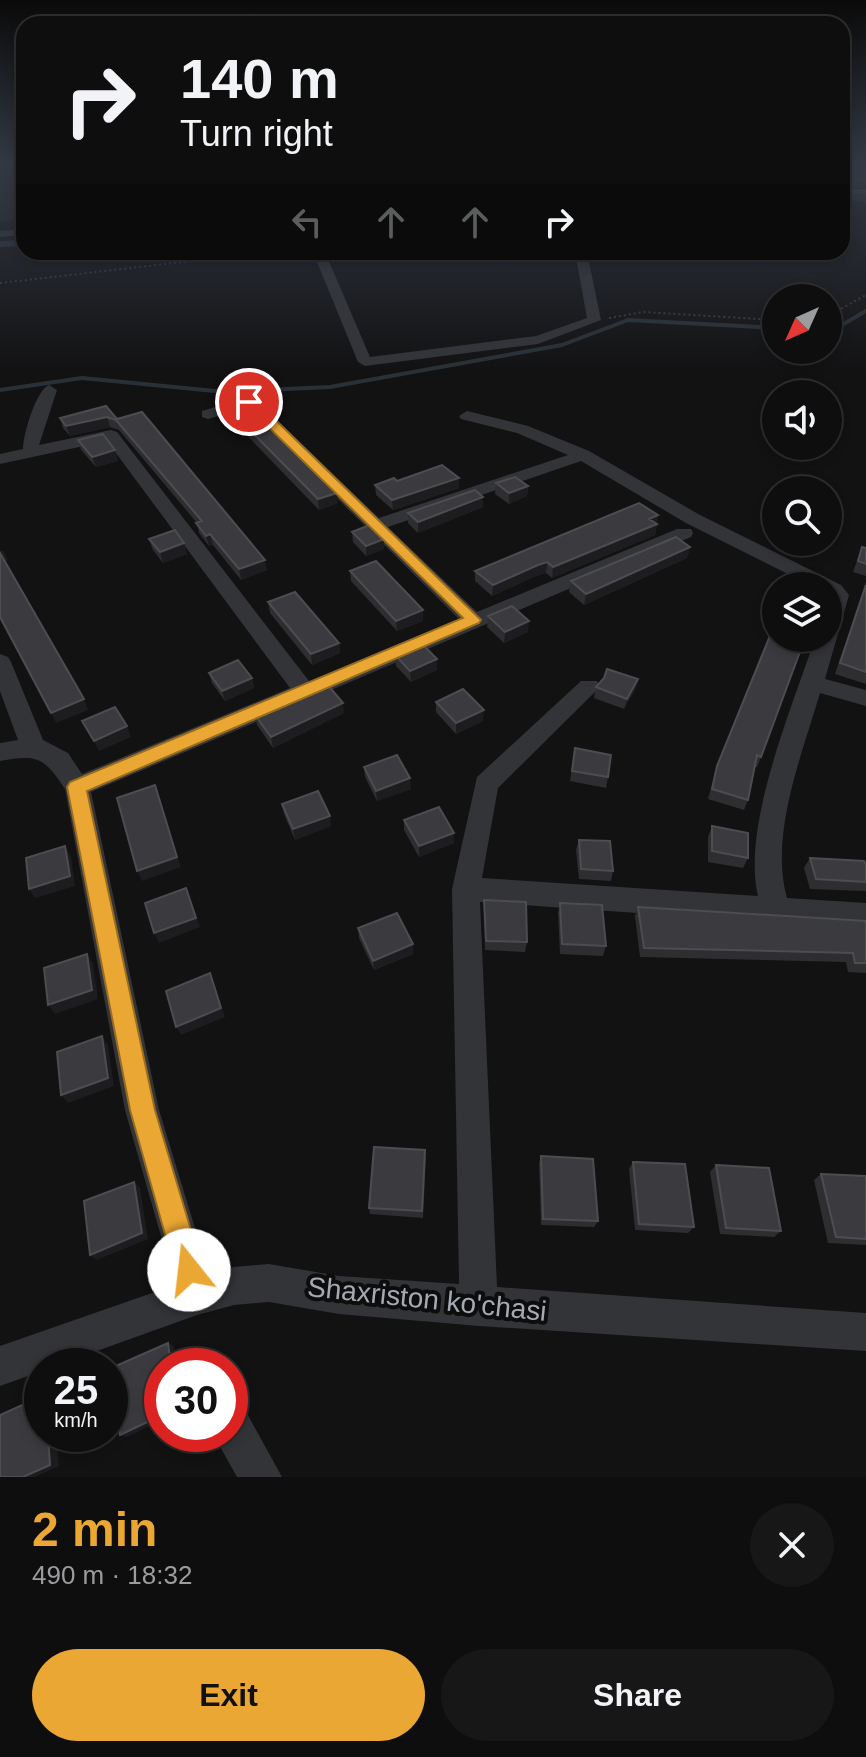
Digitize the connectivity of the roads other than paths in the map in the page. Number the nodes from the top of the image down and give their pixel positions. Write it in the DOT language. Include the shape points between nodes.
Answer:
graph roads {
  1 [pos="322,260"];
  2 [pos="583,260"];
  3 [pos="49,390"];
  4 [pos="208,414"];
  5 [pos="467,416"];
  6 [pos="31,454"];
  7 [pos="583,455"];
  8 [pos="0,459"];
  9 [pos="378,524"];
  10 [pos="684,533"];
  11 [pos="798,572"];
  12 [pos="473,620"];
  13 [pos="821,652"];
  14 [pos="0,662"];
  15 [pos="811,683"];
  16 [pos="589,687"];
  17 [pos="306,693"];
  18 [pos="866,698"];
  19 [pos="33,746"];
  20 [pos="0,752"];
  21 [pos="77,787"];
  22 [pos="466,889"];
  23 [pos="776,910"];
  24 [pos="866,916"];
  25 [pos="197,1296"];
  26 [pos="479,1307"];
  27 [pos="866,1332"];
  28 [pos="0,1366"];
  29 [pos="246,1452"];
  30 [pos="261,1477"];
  1 -- 2 [label="street" via="365,362 538,340 594,320"];
  3 -- 6 [label="street" via="31,438"];
  4 -- 9 [label="street" via="249,402"];
  5 -- 7 [label="street" via="522,429"];
  6 -- 8 [label="street"];
  6 -- 17 [label="street" via="111,435"];
  7 -- 9 [label="street"];
  7 -- 11 [label="street"];
  9 -- 12 [label="street"];
  10 -- 12 [label="street"];
  12 -- 17 [label="street"];
  13 -- 15 [label="street"];
  14 -- 19 [label="street"];
  15 -- 18 [label="street"];
  15 -- 23 [label="street" via="776,799 767,876"];
  16 -- 22 [label="street" via="486,784"];
  17 -- 21 [label="street"];
  19 -- 20 [label="street"];
  19 -- 21 [label="street" via="59,760"];
  21 -- 25 [label="street" via="142,1110"];
  22 -- 23 [label="street"];
  22 -- 26 [label="street"];
  23 -- 24 [label="street"];
  25 -- 26 [label="street, Shaxriston ko'chasi" via="269,1283"];
  25 -- 28 [label="street, Shaxriston ko'chasi"];
  26 -- 27 [label="street, Shaxriston ko'chasi"];
  29 -- 30 [label="street"];
}
